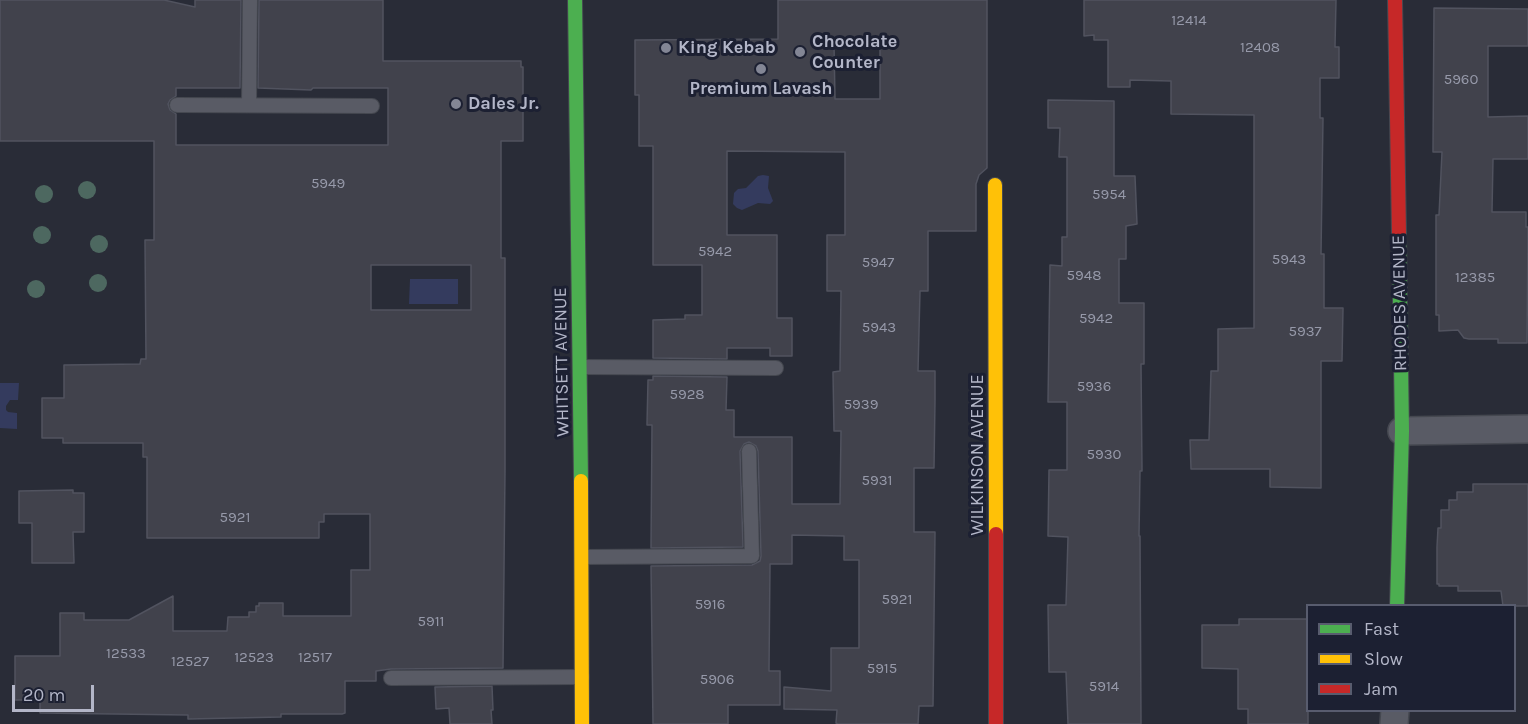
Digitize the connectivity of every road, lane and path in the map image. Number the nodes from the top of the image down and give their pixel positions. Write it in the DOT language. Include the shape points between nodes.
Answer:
graph roads {
  1 [pos="250,0"];
  2 [pos="575,0"];
  3 [pos="1395,0"];
  4 [pos="177,105"];
  5 [pos="249,105"];
  6 [pos="372,106"];
  7 [pos="996,185"];
  8 [pos="580,367"];
  9 [pos="776,368"];
  10 [pos="1528,429"];
  11 [pos="1402,431"];
  12 [pos="749,451"];
  13 [pos="582,557"];
  14 [pos="1397,604"];
  15 [pos="582,677"];
  16 [pos="391,678"];
  17 [pos="582,724"];
  18 [pos="996,724"];
  1 -- 5 [label="lane"];
  2 -- 8 [label="street, WHITSETT AVENUE"];
  3 -- 11 [label="street, RHODES AVENUE"];
  4 -- 5 [label="lane"];
  5 -- 6 [label="lane"];
  7 -- 18 [label="street, WILKINSON AVENUE"];
  8 -- 9 [label="lane"];
  8 -- 13 [label="street, WHITSETT AVENUE"];
  10 -- 11 [label="street"];
  11 -- 14 [label="street, RHODES AVENUE"];
  12 -- 13 [label="lane" via="752,556"];
  13 -- 15 [label="street, WHITSETT AVENUE"];
  15 -- 16 [label="lane"];
  15 -- 17 [label="street, WHITSETT AVENUE"];
}
